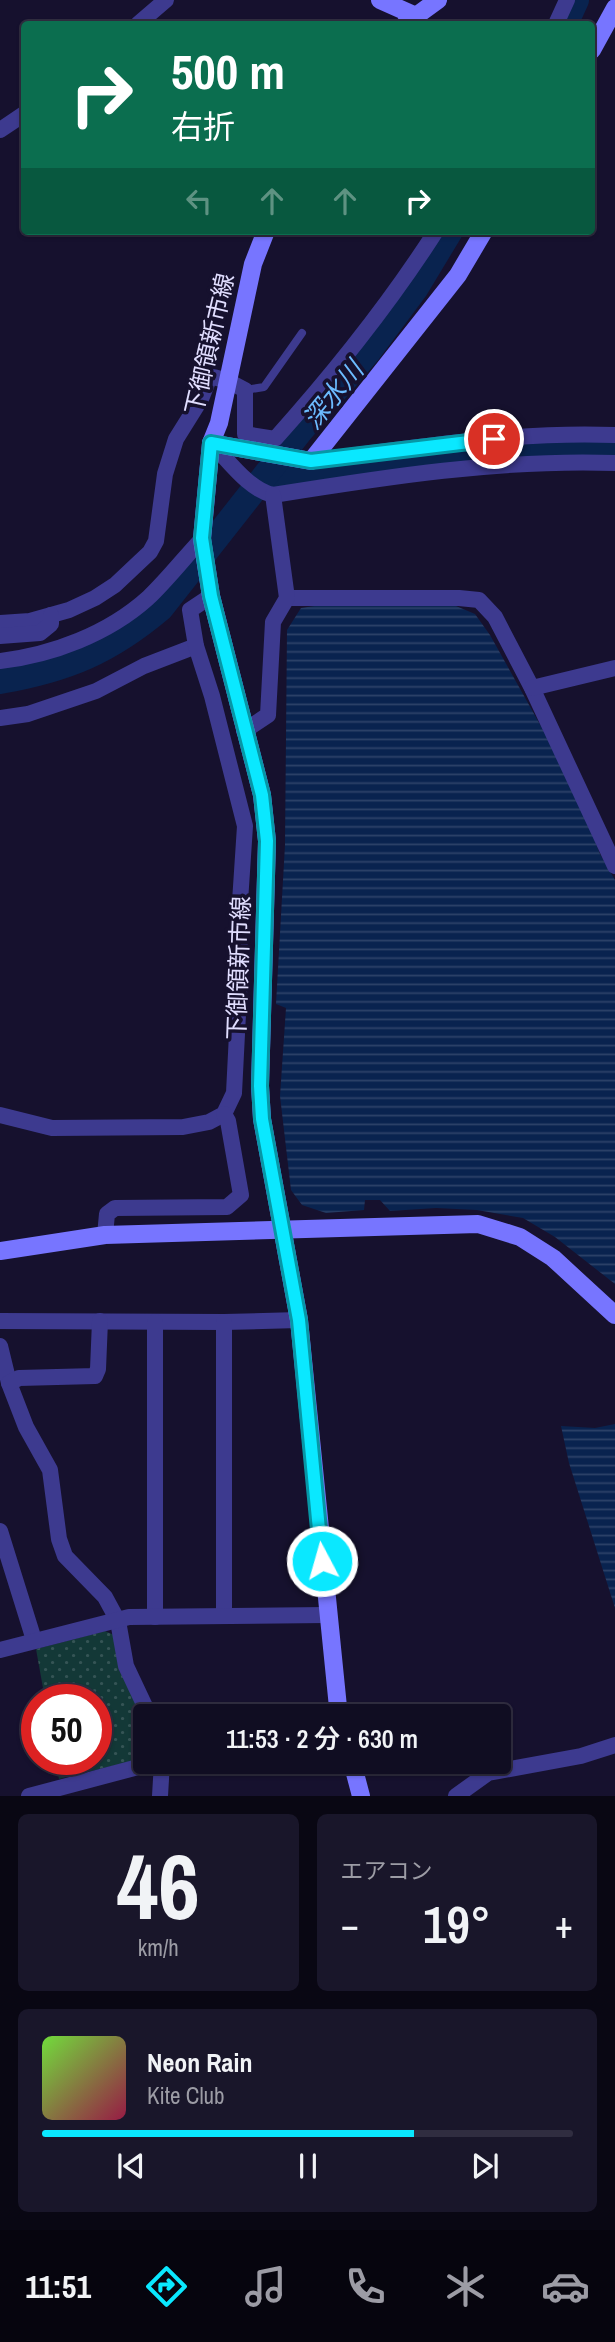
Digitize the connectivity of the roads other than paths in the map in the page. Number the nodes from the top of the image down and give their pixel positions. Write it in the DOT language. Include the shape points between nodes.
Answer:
graph roads {
  1 [pos="166,0"];
  2 [pos="380,0"];
  3 [pos="438,0"];
  4 [pos="567,0"];
  5 [pos="615,8"];
  6 [pos="410,20"];
  7 [pos="142,21"];
  8 [pos="557,21"];
  9 [pos="595,45"];
  10 [pos="21,116"];
  11 [pos="0,130"];
  12 [pos="264,235"];
  13 [pos="433,235"];
  14 [pos="482,235"];
  15 [pos="302,333"];
  16 [pos="228,381"];
  17 [pos="245,390"];
  18 [pos="615,435"];
  19 [pos="211,443"];
  20 [pos="303,459"];
  21 [pos="615,463"];
  22 [pos="268,493"];
  23 [pos="202,538"];
  24 [pos="211,596"];
  25 [pos="287,598"];
  26 [pos="51,615"];
  27 [pos="0,622"];
  28 [pos="0,636"];
  29 [pos="196,646"];
  30 [pos="0,661"];
  31 [pos="615,668"];
  32 [pos="532,688"];
  33 [pos="0,718"];
  34 [pos="244,731"];
  35 [pos="608,831"];
  36 [pos="615,866"];
  37 [pos="224,1114"];
  38 [pos="0,1115"];
  39 [pos="284,1229"];
  40 [pos="105,1235"];
  41 [pos="0,1251"];
  42 [pos="615,1315"];
  43 [pos="299,1320"];
  44 [pos="0,1321"];
  45 [pos="100,1321"];
  46 [pos="155,1322"];
  47 [pos="224,1322"];
  48 [pos="0,1346"];
  49 [pos="9,1383"];
  50 [pos="0,1531"];
  51 [pos="327,1615"];
  52 [pos="224,1616"];
  53 [pos="155,1617"];
  54 [pos="118,1622"];
  55 [pos="34,1640"];
  56 [pos="0,1650"];
  57 [pos="144,1704"];
  58 [pos="337,1704"];
  59 [pos="615,1745"];
  60 [pos="133,1769"];
  61 [pos="159,1774"];
  62 [pos="355,1774"];
  63 [pos="51,1793"];
  64 [pos="29,1796"];
  65 [pos="160,1796"];
  66 [pos="361,1796"];
  67 [pos="456,1796"];
  1 -- 7 [label="street"];
  2 -- 6 [label="main road"];
  3 -- 6 [label="main road"];
  4 -- 8 [label="street"];
  5 -- 9 [label="main road"];
  10 -- 11 [label="street"];
  12 -- 16 [label="main road, 下御領新市線" via="253,264"];
  13 -- 17 [label="street" via="344,360 275,439 245,434"];
  14 -- 20 [label="main road" via="458,275"];
  15 -- 17 [label="lane" via="264,387"];
  16 -- 17 [label="street"];
  16 -- 19 [label="main road, 下御領新市線"];
  16 -- 26 [label="street" via="210,376 176,439 150,552 115,586"];
  18 -- 20 [label="street" via="544,435"];
  19 -- 20 [label="main road"];
  19 -- 22 [label="street" via="248,481"];
  19 -- 23 [label="main road, 下御領新市線"];
  21 -- 22 [label="street" via="483,466"];
  22 -- 25 [label="street"];
  23 -- 24 [label="main road, 下御領新市線"];
  23 -- 30 [label="street" via="147,599 127,614 57,649"];
  24 -- 29 [label="street" via="190,610"];
  24 -- 34 [label="main road, 下御領新市線"];
  25 -- 32 [label="street" via="479,600 495,617"];
  25 -- 34 [label="street" via="273,622 268,715"];
  26 -- 27 [label="street"];
  26 -- 28 [label="street" via="51,624 40,633"];
  29 -- 33 [label="street" via="96,691 28,714"];
  29 -- 37 [label="street" via="245,826 234,1093"];
  31 -- 32 [label="street"];
  32 -- 35 [label="street"];
  34 -- 39 [label="main road, 下御領新市線" via="262,795 267,841 260,1086"];
  35 -- 36 [label="street"];
  37 -- 38 [label="street" via="183,1127 52,1128"];
  37 -- 40 [label="street" via="241,1195 227,1207 115,1208 107,1214"];
  39 -- 40 [label="main road"];
  39 -- 42 [label="main road" via="478,1224 520,1237 552,1258"];
  39 -- 43 [label="main road, 下御領新市線"];
  40 -- 41 [label="main road"];
  43 -- 47 [label="street"];
  43 -- 51 [label="main road, 下御領新市線"];
  44 -- 45 [label="street"];
  45 -- 46 [label="street"];
  45 -- 49 [label="street" via="95,1376 19,1378"];
  46 -- 47 [label="street"];
  46 -- 53 [label="street"];
  47 -- 52 [label="street"];
  48 -- 49 [label="street"];
  49 -- 54 [label="street" via="50,1470 65,1556 105,1597"];
  50 -- 55 [label="street"];
  51 -- 52 [label="street"];
  51 -- 58 [label="main road, 下御領新市線"];
  52 -- 53 [label="street"];
  53 -- 54 [label="street"];
  54 -- 55 [label="street"];
  54 -- 57 [label="street" via="126,1666"];
  55 -- 56 [label="street"];
  59 -- 67 [label="street" via="488,1773"];
  60 -- 63 [label="street"];
  61 -- 65 [label="street"];
  62 -- 66 [label="main road"];
  63 -- 64 [label="street"];
}
